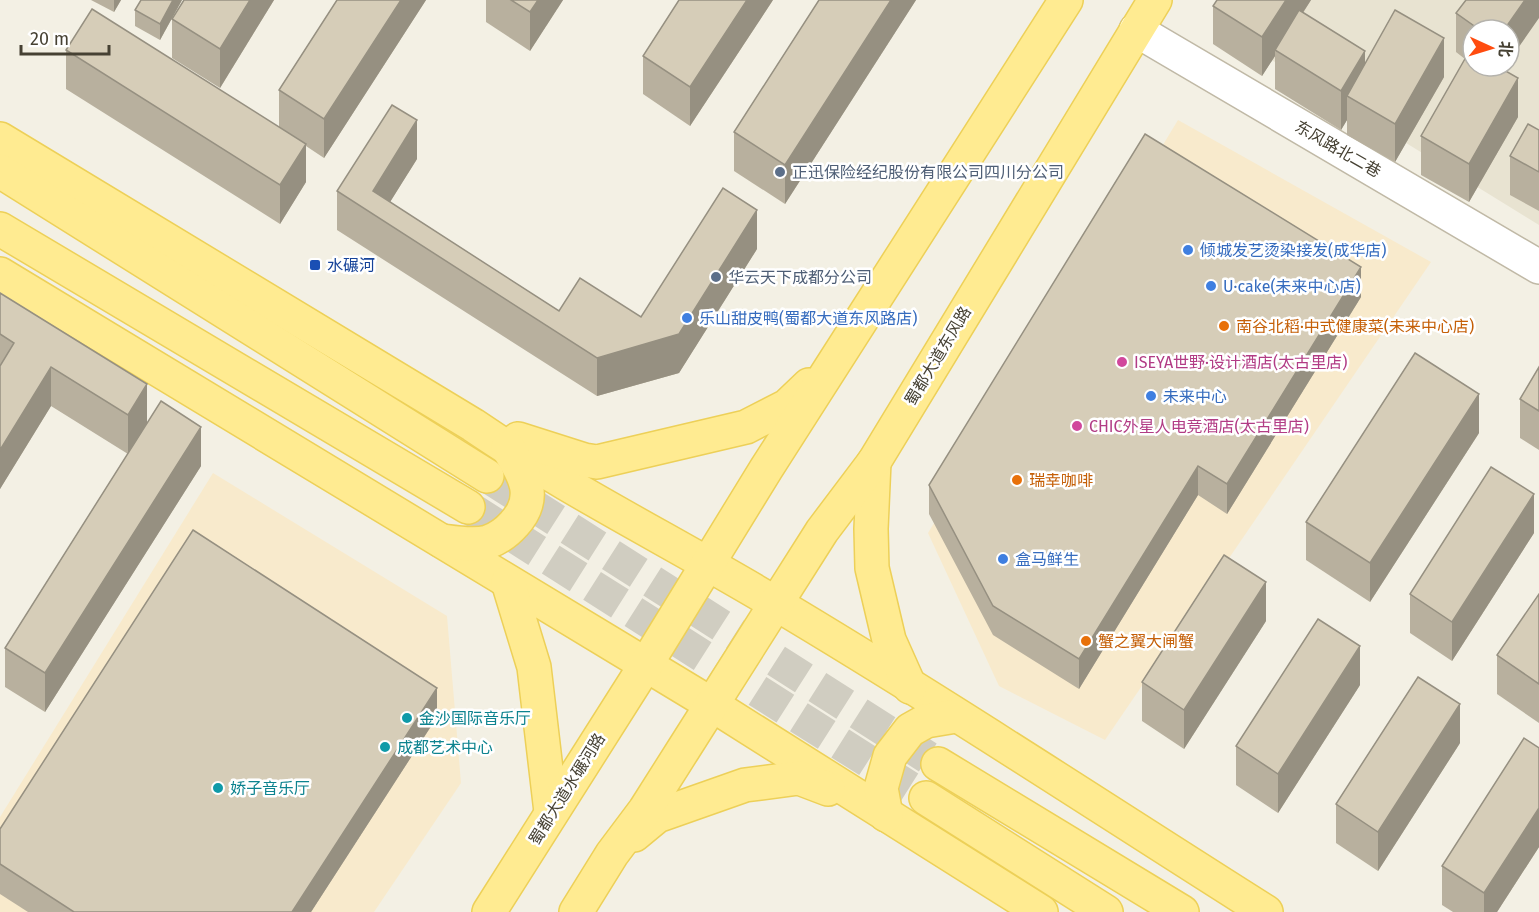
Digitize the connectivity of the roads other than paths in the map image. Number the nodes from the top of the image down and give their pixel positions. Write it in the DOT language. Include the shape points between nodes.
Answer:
graph roads {
  1 [pos="1066,0"];
  2 [pos="1155,0"];
  3 [pos="1136,30"];
  4 [pos="0,139"];
  5 [pos="0,171"];
  6 [pos="0,229"];
  7 [pos="1539,267"];
  8 [pos="0,274"];
  9 [pos="842,352"];
  10 [pos="473,425"];
  11 [pos="508,448"];
  12 [pos="874,462"];
  13 [pos="487,476"];
  14 [pos="468,507"];
  15 [pos="440,541"];
  16 [pos="708,565"];
  17 [pos="508,582"];
  18 [pos="775,603"];
  19 [pos="645,666"];
  20 [pos="910,687"];
  21 [pos="711,704"];
  22 [pos="956,716"];
  23 [pos="938,764"];
  24 [pos="926,798"];
  25 [pos="877,809"];
  26 [pos="551,812"];
  27 [pos="612,854"];
  28 [pos="489,912"];
  29 [pos="576,912"];
  30 [pos="1041,912"];
  31 [pos="1106,912"];
  32 [pos="1182,912"];
  33 [pos="1266,912"];
  1 -- 9 [label="main road"];
  2 -- 3 [label="main road, 蜀都大道东风路"];
  3 -- 7 [label="street, 东风路北二巷"];
  3 -- 12 [label="main road, 蜀都大道东风路"];
  4 -- 10 [label="main road"];
  5 -- 13 [label="main road"];
  6 -- 14 [label="main road"];
  8 -- 15 [label="main road"];
  9 -- 10 [label="main road" via="787,406 746,427 597,462"];
  9 -- 16 [label="main road"];
  10 -- 11 [label="main road"];
  11 -- 15 [label="main road" via="523,472 528,492 526,507 516,522 502,536 486,543"];
  11 -- 16 [label="main road"];
  12 -- 18 [label="main road, 蜀都大道东风路"];
  12 -- 20 [label="main road" via="872,568 889,640"];
  15 -- 17 [label="main road"];
  16 -- 18 [label="main road"];
  16 -- 19 [label="main road"];
  17 -- 19 [label="main road"];
  17 -- 26 [label="main road" via="534,667"];
  18 -- 20 [label="main road"];
  18 -- 21 [label="main road, 蜀都大道东风路"];
  19 -- 21 [label="main road"];
  19 -- 26 [label="main road, 蜀都大道水碾河路"];
  20 -- 22 [label="main road"];
  21 -- 25 [label="main road"];
  21 -- 27 [label="main road" via="645,810"];
  22 -- 25 [label="main road" via="926,721 910,730 890,756"];
  22 -- 33 [label="main road"];
  23 -- 32 [label="main road"];
  24 -- 31 [label="main road"];
  25 -- 27 [label="main road" via="799,778 745,785 657,816"];
  25 -- 30 [label="main road"];
  26 -- 28 [label="main road, 蜀都大道水碾河路"];
  27 -- 29 [label="main road"];
}
